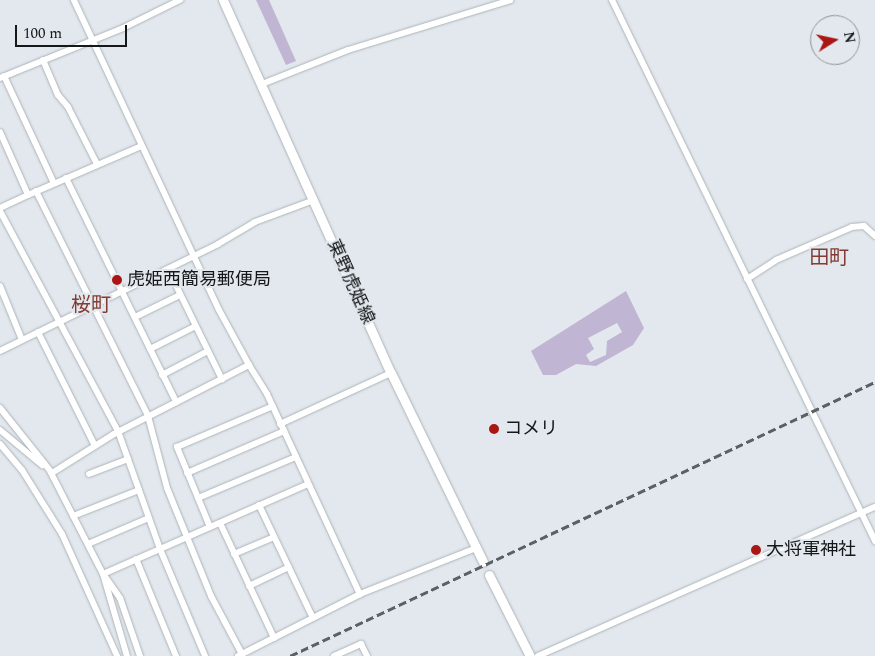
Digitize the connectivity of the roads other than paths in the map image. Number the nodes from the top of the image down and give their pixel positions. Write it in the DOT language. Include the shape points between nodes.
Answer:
graph roads {
  1 [pos="74,0"];
  2 [pos="180,0"];
  3 [pos="223,0"];
  4 [pos="511,0"];
  5 [pos="612,0"];
  6 [pos="92,41"];
  7 [pos="42,60"];
  8 [pos="2,77"];
  9 [pos="262,84"];
  10 [pos="0,132"];
  11 [pos="141,146"];
  12 [pos="97,164"];
  13 [pos="66,178"];
  14 [pos="54,183"];
  15 [pos="36,191"];
  16 [pos="28,195"];
  17 [pos="314,200"];
  18 [pos="0,210"];
  19 [pos="875,236"];
  20 [pos="194,256"];
  21 [pos="168,269"];
  22 [pos="747,279"];
  23 [pos="0,286"];
  24 [pos="123,292"];
  25 [pos="180,295"];
  26 [pos="91,305"];
  27 [pos="135,317"];
  28 [pos="58,322"];
  29 [pos="196,326"];
  30 [pos="38,332"];
  31 [pos="22,340"];
  32 [pos="150,349"];
  33 [pos="0,351"];
  34 [pos="208,351"];
  35 [pos="249,366"];
  36 [pos="391,373"];
  37 [pos="162,375"];
  38 [pos="222,379"];
  39 [pos="176,402"];
  40 [pos="273,406"];
  41 [pos="0,408"];
  42 [pos="148,416"];
  43 [pos="280,424"];
  44 [pos="0,430"];
  45 [pos="284,431"];
  46 [pos="118,432"];
  47 [pos="0,444"];
  48 [pos="95,446"];
  49 [pos="296,457"];
  50 [pos="128,459"];
  51 [pos="52,473"];
  52 [pos="188,473"];
  53 [pos="90,474"];
  54 [pos="308,484"];
  55 [pos="139,490"];
  56 [pos="198,498"];
  57 [pos="259,505"];
  58 [pos="875,508"];
  59 [pos="862,514"];
  60 [pos="73,516"];
  61 [pos="149,518"];
  62 [pos="220,523"];
  63 [pos="210,527"];
  64 [pos="187,537"];
  65 [pos="274,537"];
  66 [pos="875,540"];
  67 [pos="88,544"];
  68 [pos="476,548"];
  69 [pos="160,549"];
  70 [pos="234,554"];
  71 [pos="136,559"];
  72 [pos="483,562"];
  73 [pos="289,567"];
  74 [pos="103,574"];
  75 [pos="489,575"];
  76 [pos="249,586"];
  77 [pos="360,594"];
  78 [pos="313,618"];
  79 [pos="274,638"];
  80 [pos="240,655"];
  81 [pos="117,656"];
  82 [pos="127,656"];
  83 [pos="140,656"];
  84 [pos="176,656"];
  85 [pos="205,656"];
  86 [pos="334,656"];
  87 [pos="366,656"];
  88 [pos="530,656"];
  89 [pos="538,656"];
  1 -- 6 [label="street"];
  2 -- 6 [label="street"];
  3 -- 9 [label="main road, 東野虎姫線"];
  4 -- 9 [label="street" via="348,50"];
  5 -- 22 [label="street"];
  6 -- 7 [label="street"];
  6 -- 11 [label="street"];
  7 -- 8 [label="street"];
  7 -- 12 [label="street"];
  8 -- 14 [label="street"];
  9 -- 17 [label="main road, 東野虎姫線"];
  10 -- 16 [label="street"];
  11 -- 12 [label="street"];
  11 -- 20 [label="street"];
  12 -- 13 [label="street"];
  13 -- 14 [label="street"];
  13 -- 24 [label="street"];
  14 -- 15 [label="street"];
  15 -- 16 [label="street"];
  15 -- 26 [label="street"];
  16 -- 18 [label="street"];
  17 -- 20 [label="street" via="255,222"];
  17 -- 36 [label="main road, 東野虎姫線"];
  18 -- 28 [label="street"];
  19 -- 22 [label="street" via="864,226 852,227 776,260"];
  20 -- 21 [label="street"];
  20 -- 35 [label="street"];
  21 -- 24 [label="street"];
  21 -- 25 [label="street"];
  22 -- 59 [label="street"];
  23 -- 31 [label="street"];
  24 -- 26 [label="street"];
  24 -- 27 [label="street"];
  25 -- 27 [label="street"];
  25 -- 29 [label="street"];
  26 -- 28 [label="street"];
  26 -- 42 [label="street"];
  27 -- 32 [label="street"];
  28 -- 30 [label="street"];
  28 -- 46 [label="street"];
  29 -- 32 [label="street"];
  29 -- 34 [label="street"];
  30 -- 31 [label="street"];
  30 -- 48 [label="street"];
  31 -- 33 [label="street"];
  32 -- 37 [label="street"];
  34 -- 37 [label="street"];
  34 -- 38 [label="street"];
  35 -- 38 [label="street"];
  35 -- 40 [label="street"];
  36 -- 43 [label="street"];
  36 -- 68 [label="main road, 東野虎姫線"];
  37 -- 39 [label="street"];
  38 -- 39 [label="street"];
  39 -- 42 [label="street"];
  40 -- 43 [label="street"];
  40 -- 52 [label="street" via="177,447"];
  41 -- 51 [label="street"];
  42 -- 46 [label="street"];
  42 -- 64 [label="street" via="167,488"];
  43 -- 45 [label="street"];
  44 -- 51 [label="street"];
  45 -- 49 [label="street"];
  45 -- 52 [label="street"];
  46 -- 48 [label="street"];
  46 -- 50 [label="street"];
  47 -- 81 [label="street" via="22,470 62,534"];
  48 -- 51 [label="street"];
  49 -- 54 [label="street"];
  49 -- 56 [label="street"];
  50 -- 53 [label="street"];
  50 -- 55 [label="street"];
  51 -- 60 [label="street"];
  52 -- 56 [label="street"];
  54 -- 57 [label="street"];
  54 -- 77 [label="street"];
  55 -- 60 [label="street"];
  55 -- 61 [label="street"];
  56 -- 63 [label="street"];
  57 -- 62 [label="street"];
  57 -- 65 [label="street"];
  58 -- 59 [label="street"];
  59 -- 66 [label="street"];
  59 -- 89 [label="street"];
  60 -- 67 [label="street"];
  61 -- 67 [label="street"];
  61 -- 69 [label="street"];
  62 -- 63 [label="street"];
  62 -- 70 [label="street"];
  63 -- 64 [label="street"];
  64 -- 69 [label="street"];
  64 -- 80 [label="street"];
  65 -- 70 [label="street"];
  65 -- 73 [label="street"];
  67 -- 74 [label="street"];
  68 -- 72 [label="main road, 東野虎姫線"];
  68 -- 77 [label="street"];
  69 -- 71 [label="street"];
  69 -- 85 [label="street"];
  70 -- 76 [label="street"];
  71 -- 74 [label="street"];
  71 -- 84 [label="street"];
  73 -- 76 [label="street"];
  73 -- 78 [label="street"];
  74 -- 82 [label="street"];
  74 -- 83 [label="street" via="120,598"];
  75 -- 88 [label="main road"];
  76 -- 79 [label="street"];
  77 -- 78 [label="street"];
  78 -- 79 [label="street"];
  79 -- 80 [label="street"];
  86 -- 87 [label="street" via="361,644"];
}
